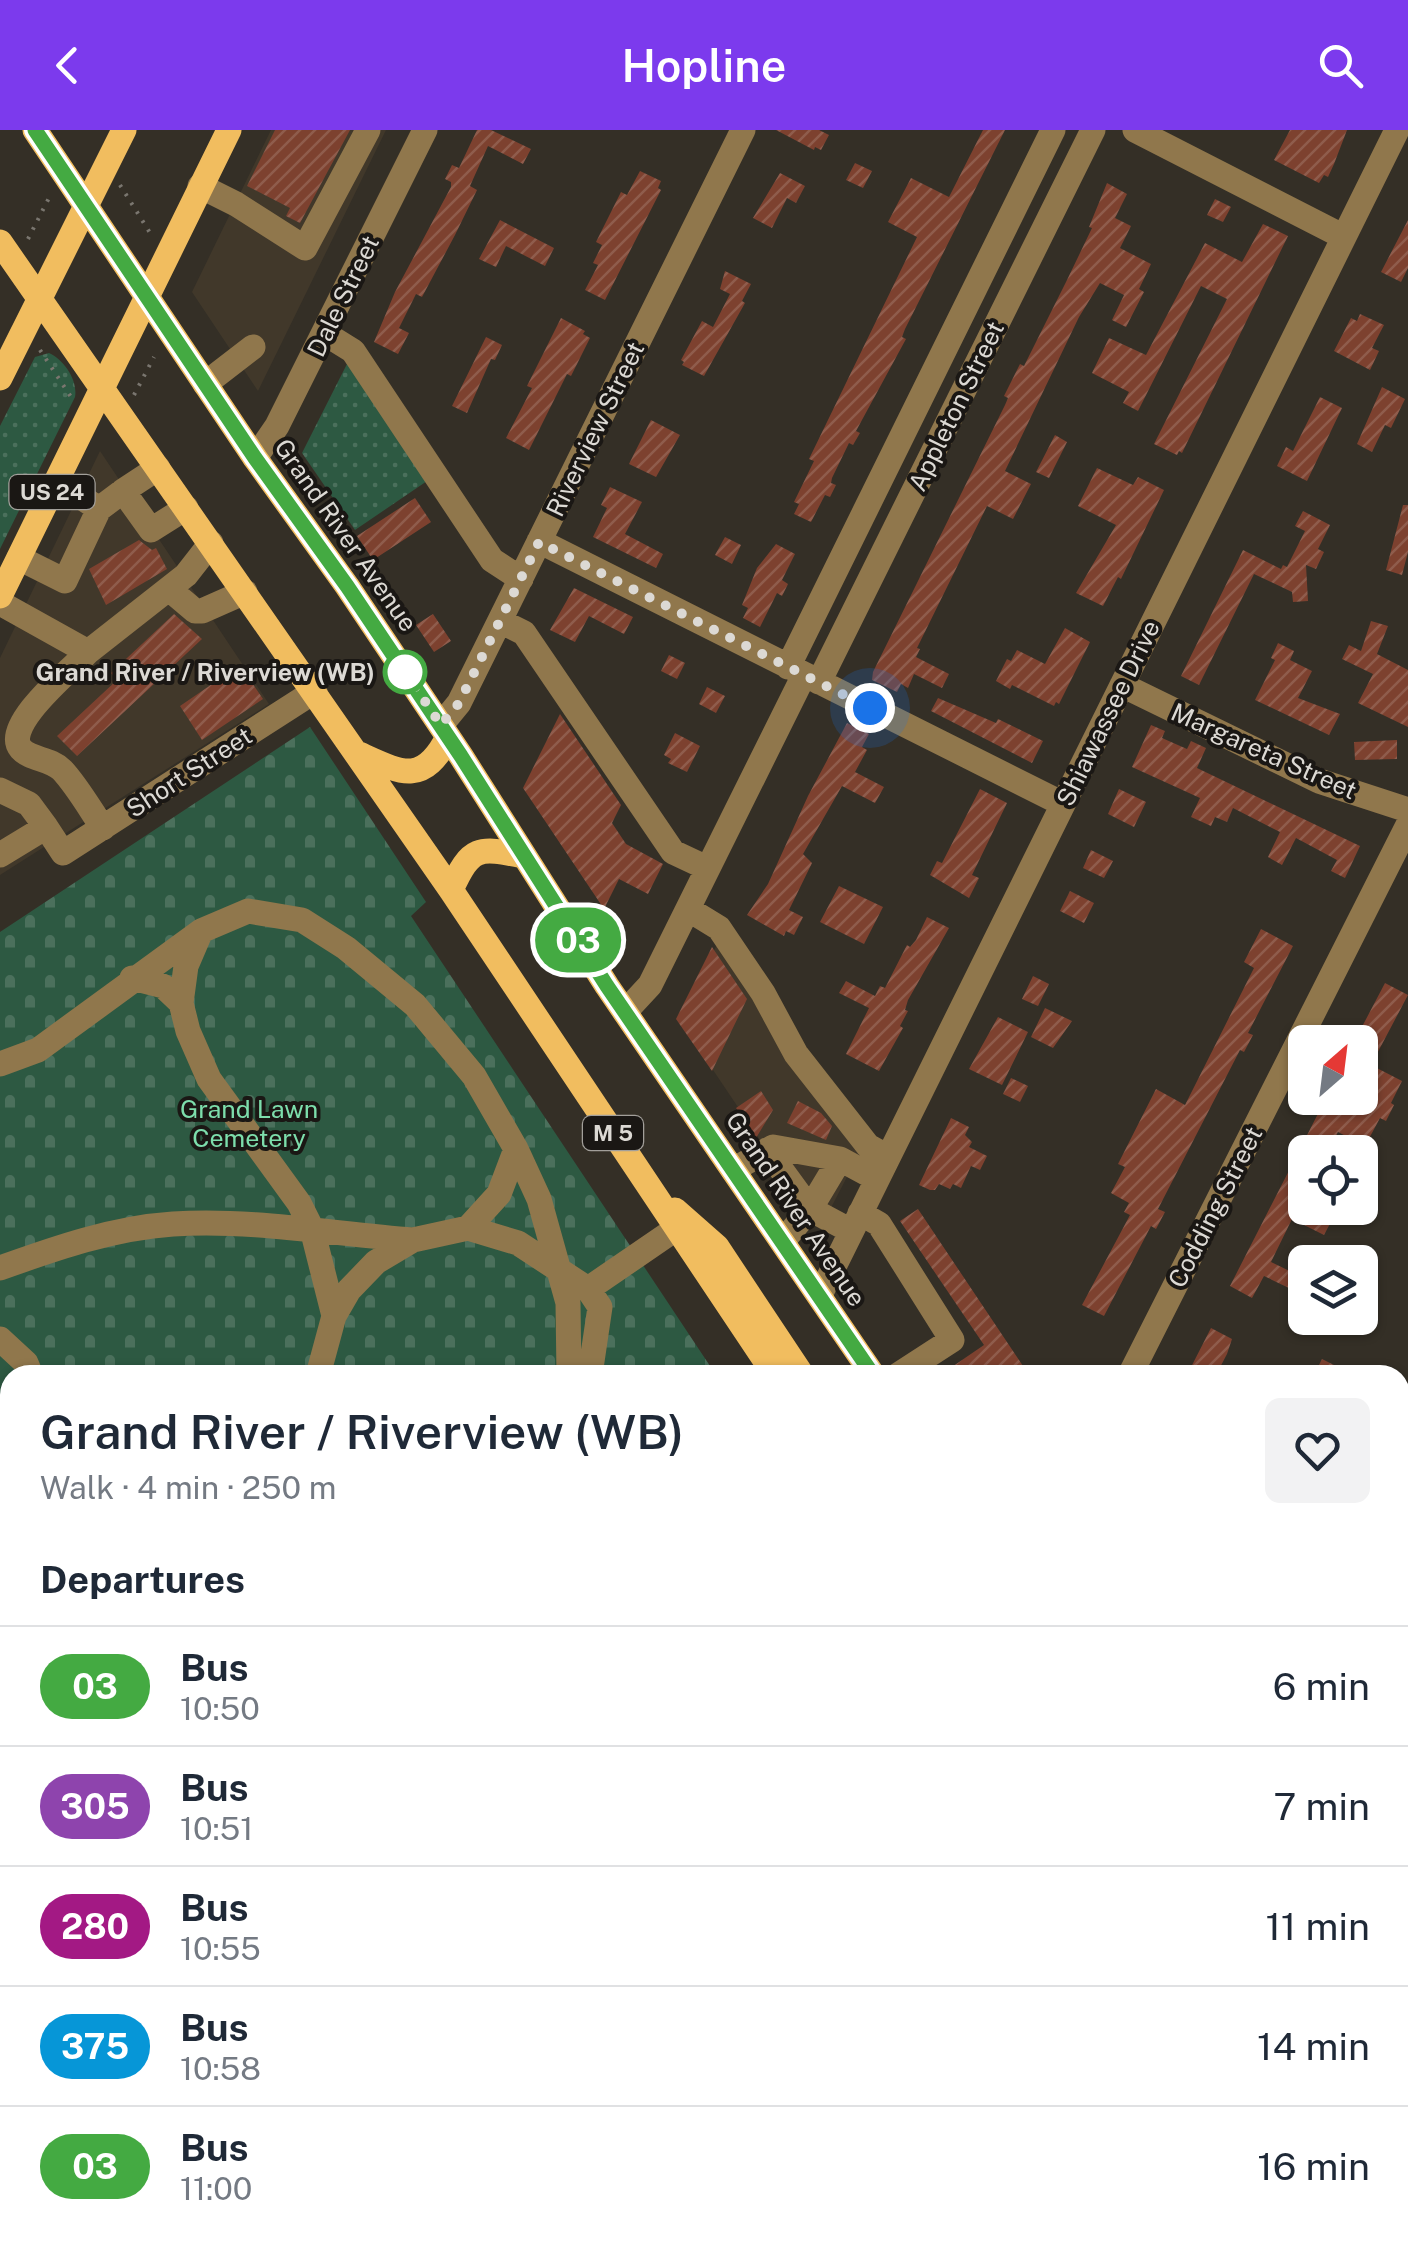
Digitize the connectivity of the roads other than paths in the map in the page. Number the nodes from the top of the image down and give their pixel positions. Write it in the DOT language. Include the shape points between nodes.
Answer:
graph roads {
  1 [pos="35,130"];
  2 [pos="124,130"];
  3 [pos="229,130"];
  4 [pos="368,130"];
  5 [pos="424,130"];
  6 [pos="743,130"];
  7 [pos="1053,130"];
  8 [pos="1093,130"];
  9 [pos="1134,130"];
  10 [pos="1397,130"];
  11 [pos="200,186"];
  12 [pos="85,208"];
  13 [pos="1344,237"];
  14 [pos="0,242"];
  15 [pos="147,299"];
  16 [pos="40,300"];
  17 [pos="324,334"];
  18 [pos="253,347"];
  19 [pos="6,352"];
  20 [pos="935,371"];
  21 [pos="0,378"];
  22 [pos="205,384"];
  23 [pos="967,385"];
  24 [pos="102,388"];
  25 [pos="255,458"];
  26 [pos="158,468"];
  27 [pos="57,481"];
  28 [pos="123,491"];
  29 [pos="186,508"];
  30 [pos="99,509"];
  31 [pos="539,542"];
  32 [pos="211,543"];
  33 [pos="19,558"];
  34 [pos="521,579"];
  35 [pos="170,590"];
  36 [pos="245,592"];
  37 [pos="0,600"];
  38 [pos="500,620"];
  39 [pos="88,652"];
  40 [pos="804,675"];
  41 [pos="1122,685"];
  42 [pos="315,691"];
  43 [pos="444,731"];
  44 [pos="358,754"];
  45 [pos="0,790"];
  46 [pos="1062,804"];
  47 [pos="1408,810"];
  48 [pos="1408,825"];
  49 [pos="46,827"];
  50 [pos="103,828"];
  51 [pos="0,856"];
  52 [pos="523,856"];
  53 [pos="707,868"];
  54 [pos="452,890"];
  55 [pos="688,909"];
  56 [pos="201,931"];
  57 [pos="132,978"];
  58 [pos="180,1003"];
  59 [pos="624,1012"];
  60 [pos="0,1064"];
  61 [pos="516,1149"];
  62 [pos="767,1150"];
  63 [pos="840,1159"];
  64 [pos="882,1168"];
  65 [pos="733,1170"];
  66 [pos="649,1186"];
  67 [pos="810,1209"];
  68 [pos="856,1222"];
  69 [pos="468,1228"];
  70 [pos="677,1228"];
  71 [pos="312,1229"];
  72 [pos="413,1240"];
  73 [pos="782,1242"];
  74 [pos="0,1268"];
  75 [pos="559,1270"];
  76 [pos="588,1289"];
  77 [pos="820,1295"];
  78 [pos="334,1316"];
  79 [pos="0,1339"];
  80 [pos="27,1365"];
  81 [pos="321,1365"];
  82 [pos="569,1365"];
  83 [pos="592,1365"];
  84 [pos="768,1365"];
  85 [pos="795,1365"];
  86 [pos="866,1365"];
  87 [pos="913,1365"];
  88 [pos="1135,1365"];
  1 -- 12 [label="main road, Grand River Avenue"];
  2 -- 12 [label="main road"];
  3 -- 11 [label="main road, US 24"];
  4 -- 11 [label="street" via="305,248"];
  5 -- 17 [label="street, Dale Street"];
  6 -- 31 [label="street, Riverview Street"];
  7 -- 20 [label="street, Appleton Street"];
  8 -- 23 [label="street, Appleton Street"];
  9 -- 13 [label="street"];
  10 -- 13 [label="street, Shiawassee Drive"];
  11 -- 15 [label="main road, US 24"];
  12 -- 15 [label="main road, Grand River Avenue"];
  12 -- 16 [label="main road"];
  13 -- 41 [label="street, Shiawassee Drive"];
  14 -- 16 [label="main road, M 5"];
  15 -- 22 [label="main road, Grand River Avenue"];
  15 -- 24 [label="main road, US 24"];
  16 -- 19 [label="main road"];
  16 -- 24 [label="main road, M 5"];
  17 -- 25 [label="street, Dale Street"];
  17 -- 34 [label="street" via="353,351 492,560"];
  18 -- 22 [label="street"];
  19 -- 21 [label="main road"];
  20 -- 23 [label="street"];
  20 -- 40 [label="street, Appleton Street"];
  22 -- 25 [label="main road, Grand River Avenue"];
  23 -- 40 [label="street, Appleton Street"];
  24 -- 26 [label="main road, M 5"];
  24 -- 27 [label="main road, US 24"];
  25 -- 43 [label="main road, Grand River Avenue"];
  26 -- 28 [label="street"];
  26 -- 29 [label="main road, M 5"];
  27 -- 30 [label="street"];
  27 -- 33 [label="main road, US 24"];
  28 -- 29 [label="street" via="151,530"];
  28 -- 30 [label="street"];
  29 -- 32 [label="main road, M 5"];
  30 -- 33 [label="street" via="65,581"];
  31 -- 34 [label="street, Riverview Street"];
  31 -- 40 [label="street"];
  32 -- 35 [label="street"];
  32 -- 36 [label="main road, M 5"];
  33 -- 37 [label="main road, US 24"];
  34 -- 38 [label="street, Riverview Street"];
  35 -- 36 [label="street" via="195,611"];
  35 -- 39 [label="street"];
  36 -- 42 [label="main road, M 5"];
  37 -- 39 [label="street"];
  38 -- 43 [label="street, Riverview Street"];
  38 -- 53 [label="street" via="524,633 674,852"];
  39 -- 50 [label="street" via="27,714 16,738 31,756 51,761"];
  40 -- 46 [label="street"];
  40 -- 53 [label="street, Appleton Street"];
  41 -- 46 [label="street, Shiawassee Drive"];
  41 -- 47 [label="street, Margareta Street" via="1319,780"];
  42 -- 44 [label="main road, M 5"];
  42 -- 50 [label="street, Short Street"];
  43 -- 44 [label="main road" via="440,753 423,769 404,773"];
  43 -- 52 [label="main road, Grand River Avenue"];
  44 -- 54 [label="main road, M 5"];
  45 -- 49 [label="street" via="29,804"];
  46 -- 64 [label="street, Shiawassee Drive"];
  48 -- 88 [label="street, Codding Street"];
  49 -- 50 [label="street, Short Street" via="63,853"];
  49 -- 51 [label="street"];
  52 -- 54 [label="main road" via="479,850 468,856"];
  52 -- 59 [label="main road, Grand River Avenue"];
  53 -- 55 [label="street, Appleton Street"];
  54 -- 66 [label="main road, M 5"];
  55 -- 59 [label="street, Appleton Street" via="642,997"];
  55 -- 64 [label="street" via="719,928 796,1054"];
  56 -- 57 [label="street"];
  56 -- 58 [label="street"];
  56 -- 61 [label="street" via="248,911 302,920 346,948 415,1005 474,1076"];
  57 -- 58 [label="street" via="163,986"];
  57 -- 60 [label="street" via="38,1050"];
  58 -- 71 [label="street" via="209,1078"];
  59 -- 65 [label="main road, Grand River Avenue"];
  61 -- 69 [label="street" via="499,1194"];
  61 -- 75 [label="street"];
  62 -- 63 [label="street"];
  62 -- 65 [label="street"];
  62 -- 67 [label="street"];
  63 -- 64 [label="street"];
  63 -- 67 [label="street"];
  64 -- 68 [label="street, Shiawassee Drive"];
  65 -- 73 [label="main road, Grand River Avenue"];
  66 -- 70 [label="main road, M 5"];
  66 -- 85 [label="main road" via="717,1247"];
  67 -- 68 [label="street"];
  67 -- 73 [label="street"];
  68 -- 77 [label="street, Shiawassee Drive"];
  68 -- 87 [label="street" via="879,1224 952,1340"];
  69 -- 72 [label="street"];
  69 -- 75 [label="street" via="518,1242"];
  70 -- 76 [label="street"];
  70 -- 84 [label="main road, M 5"];
  71 -- 72 [label="street"];
  71 -- 74 [label="street" via="127,1229"];
  71 -- 78 [label="street"];
  72 -- 78 [label="street" via="376,1262"];
  73 -- 77 [label="main road, Grand River Avenue"];
  75 -- 76 [label="street"];
  75 -- 82 [label="street" via="568,1303"];
  76 -- 83 [label="street" via="600,1306"];
  77 -- 86 [label="main road, Grand River Avenue"];
  78 -- 81 [label="street"];
  79 -- 80 [label="street"];
}
